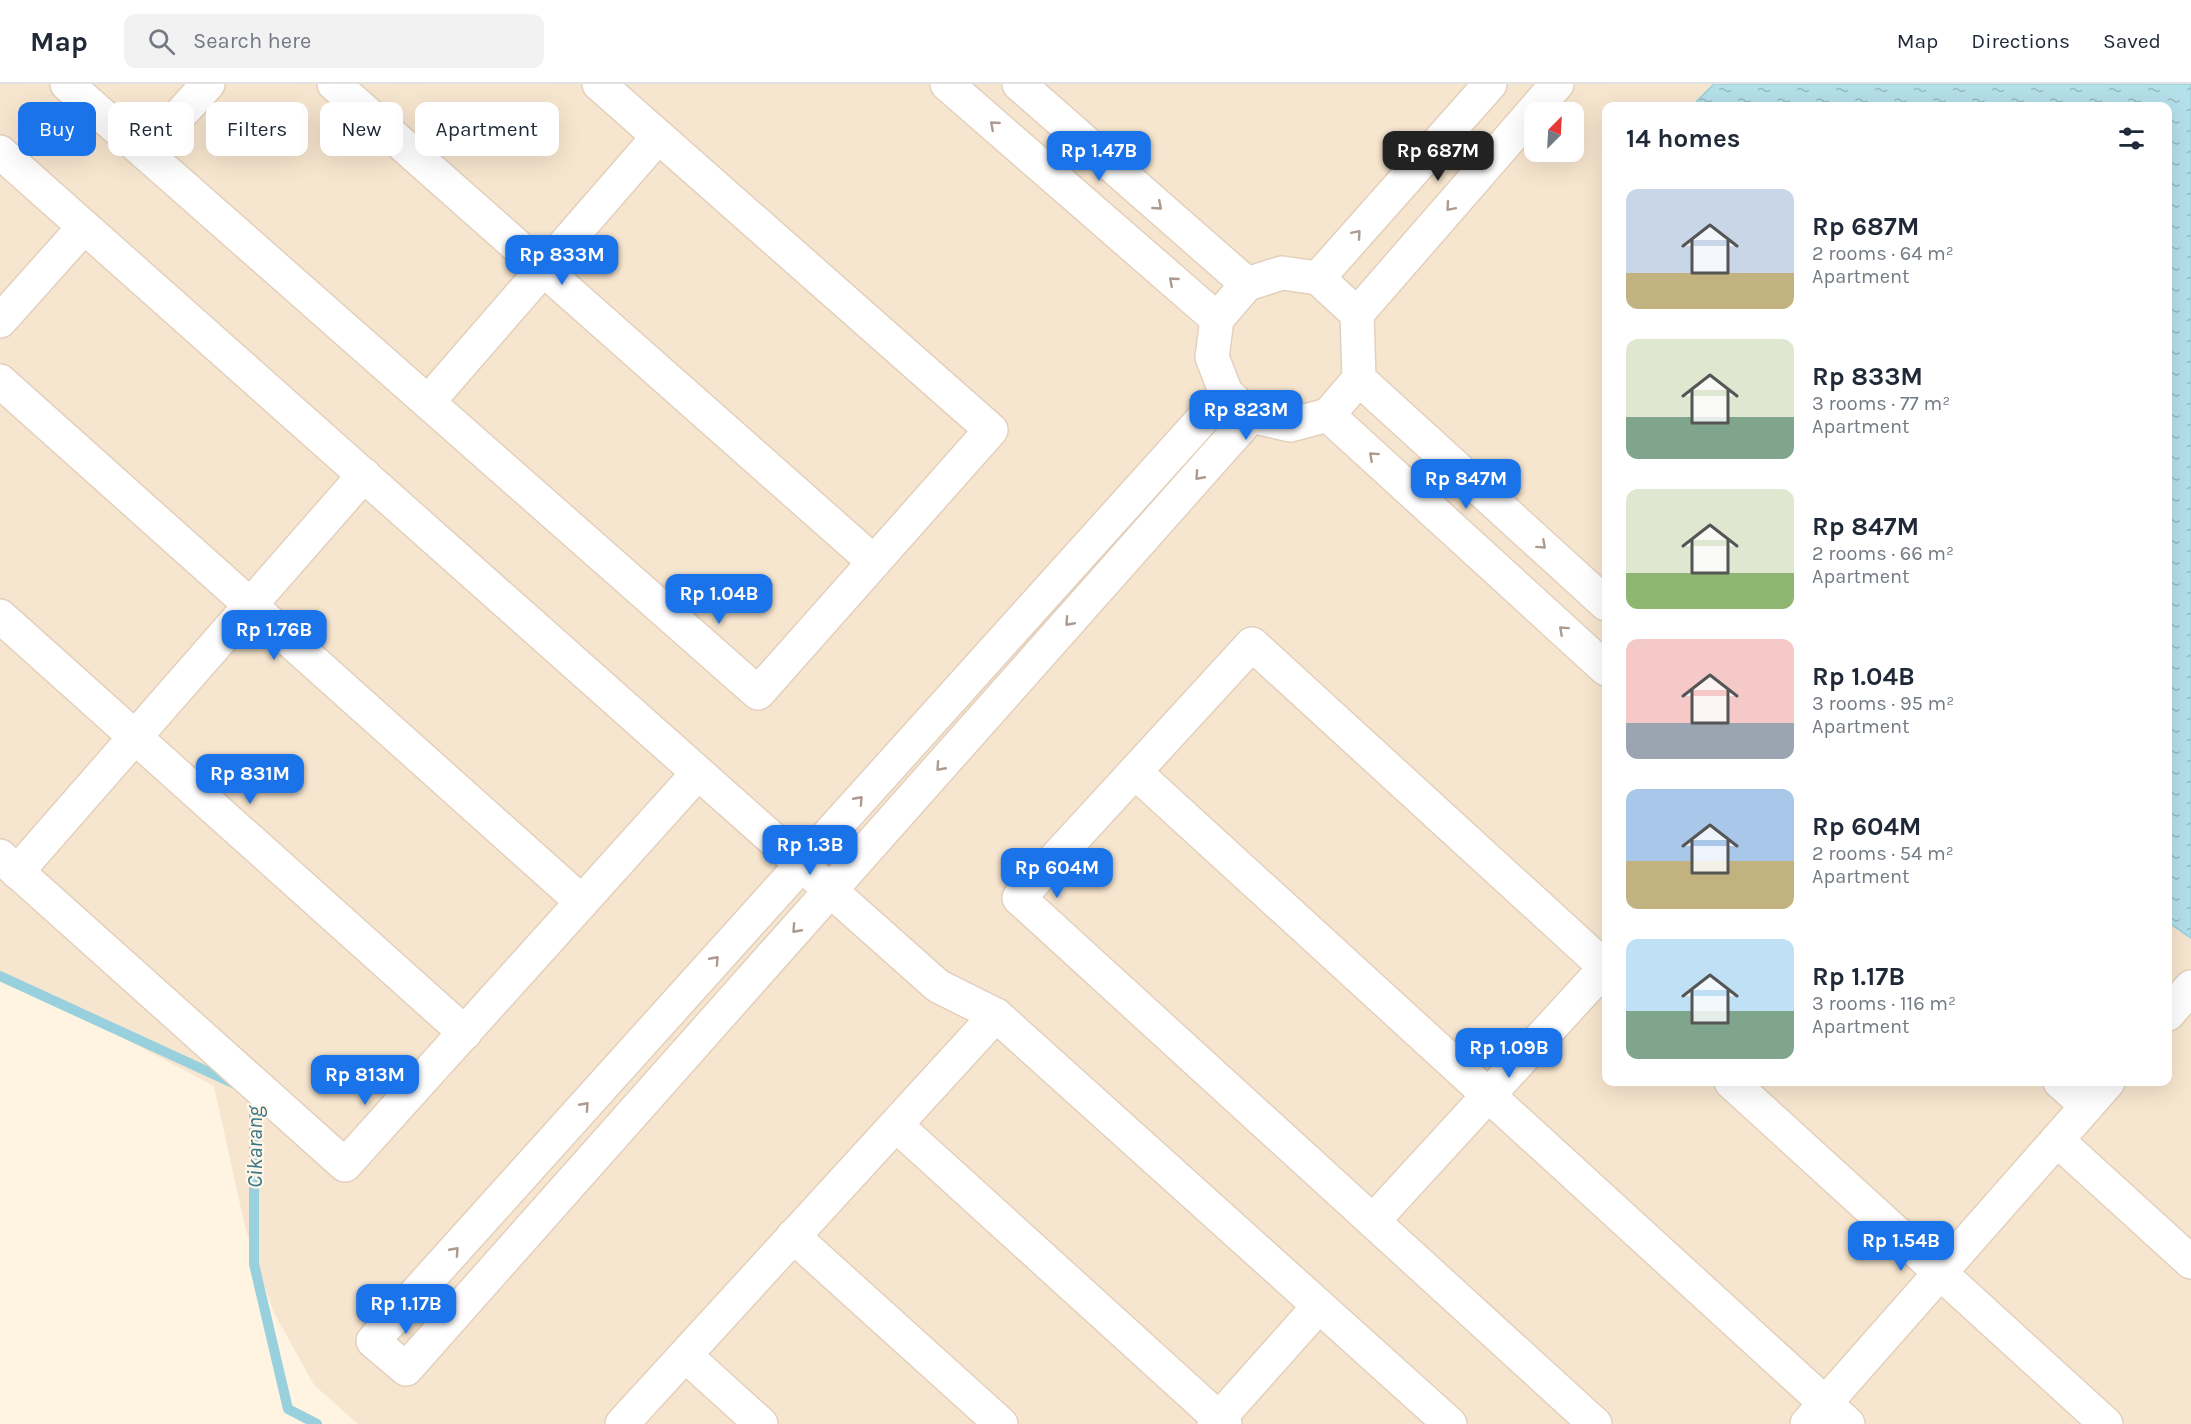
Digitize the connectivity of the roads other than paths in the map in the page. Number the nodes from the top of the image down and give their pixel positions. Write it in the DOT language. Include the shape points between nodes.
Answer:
graph roads {
  1 [pos="68,84"];
  2 [pos="208,84"];
  3 [pos="334,84"];
  4 [pos="599,84"];
  5 [pos="947,84"];
  6 [pos="1019,84"];
  7 [pos="1490,84"];
  8 [pos="1557,84"];
  9 [pos="192,102"];
  10 [pos="108,119"];
  11 [pos="658,137"];
  12 [pos="0,152"];
  13 [pos="149,156"];
  14 [pos="84,227"];
  15 [pos="543,269"];
  16 [pos="1318,278"];
  17 [pos="1247,284"];
  18 [pos="1357,314"];
  19 [pos="1217,319"];
  20 [pos="0,321"];
  21 [pos="1359,379"];
  22 [pos="0,381"];
  23 [pos="1226,393"];
  24 [pos="428,402"];
  25 [pos="1328,414"];
  26 [pos="1251,416"];
  27 [pos="364,475"];
  28 [pos="874,562"];
  29 [pos="1602,600"];
  30 [pos="250,605"];
  31 [pos="0,616"];
  32 [pos="1602,665"];
  33 [pos="135,737"];
  34 [pos="1135,772"];
  35 [pos="698,773"];
  36 [pos="9,864"];
  37 [pos="801,864"];
  38 [pos="831,890"];
  39 [pos="582,902"];
  40 [pos="1602,964"];
  41 [pos="1602,972"];
  42 [pos="2191,972"];
  43 [pos="2172,975"];
  44 [pos="996,1015"];
  45 [pos="465,1033"];
  46 [pos="1735,1086"];
  47 [pos="2064,1086"];
  48 [pos="2104,1086"];
  49 [pos="1489,1095"];
  50 [pos="2087,1106"];
  51 [pos="896,1125"];
  52 [pos="2057,1140"];
  53 [pos="1373,1221"];
  54 [pos="793,1236"];
  55 [pos="2191,1263"];
  56 [pos="1940,1272"];
  57 [pos="1319,1306"];
  58 [pos="685,1355"];
  59 [pos="1827,1417"];
  60 [pos="1219,1422"];
  61 [pos="622,1424"];
  62 [pos="761,1424"];
  63 [pos="1001,1424"];
  64 [pos="1450,1424"];
  65 [pos="1595,1424"];
  66 [pos="2106,1424"];
  1 -- 10 [label="street"];
  2 -- 9 [label="street"];
  3 -- 15 [label="street"];
  4 -- 11 [label="street"];
  19 -- 5 [label="street, one-way"];
  6 -- 17 [label="street, one-way"];
  16 -- 7 [label="street, one-way"];
  8 -- 18 [label="street, one-way"];
  11 -- 15 [label="street"];
  11 -- 28 [label="street" via="991,430"];
  12 -- 14 [label="street"];
  13 -- 24 [label="street"];
  14 -- 20 [label="street"];
  14 -- 27 [label="street"];
  15 -- 24 [label="street"];
  15 -- 28 [label="street"];
  16 -- 17 [label="street" via="1282,273"];
  16 -- 18 [label="street"];
  17 -- 19 [label="street"];
  18 -- 21 [label="street"];
  19 -- 23 [label="street" via="1212,357"];
  21 -- 25 [label="street"];
  21 -- 29 [label="street, one-way"];
  22 -- 30 [label="street"];
  23 -- 26 [label="street"];
  37 -- 23 [label="street, one-way"];
  24 -- 28 [label="street" via="758,693"];
  25 -- 26 [label="street" via="1290,425"];
  32 -- 25 [label="street, one-way"];
  26 -- 38 [label="street, one-way"];
  27 -- 30 [label="street"];
  27 -- 35 [label="street"];
  30 -- 33 [label="street"];
  30 -- 39 [label="street"];
  31 -- 33 [label="street"];
  33 -- 36 [label="street"];
  33 -- 45 [label="street"];
  34 -- 40 [label="street" via="1252,644"];
  34 -- 49 [label="street"];
  34 -- 53 [label="street" via="1019,898"];
  35 -- 37 [label="street"];
  35 -- 39 [label="street"];
  36 -- 45 [label="street" via="345,1165"];
  37 -- 38 [label="street"];
  38 -- 37 [label="street, one-way" via="406,1369 374,1341"];
  38 -- 44 [label="street" via="938,986"];
  39 -- 45 [label="street"];
  41 -- 49 [label="street"];
  42 -- 43 [label="street"];
  44 -- 51 [label="street"];
  44 -- 57 [label="street"];
  46 -- 56 [label="street"];
  47 -- 50 [label="street"];
  48 -- 50 [label="street"];
  49 -- 53 [label="street"];
  49 -- 59 [label="street"];
  50 -- 52 [label="street"];
  51 -- 54 [label="street"];
  51 -- 60 [label="street"];
  52 -- 55 [label="street"];
  52 -- 56 [label="street"];
  53 -- 65 [label="street"];
  54 -- 58 [label="street"];
  54 -- 63 [label="street"];
  56 -- 59 [label="street"];
  56 -- 66 [label="street"];
  57 -- 60 [label="street"];
  57 -- 64 [label="street"];
  58 -- 61 [label="street"];
  58 -- 62 [label="street"];
}
